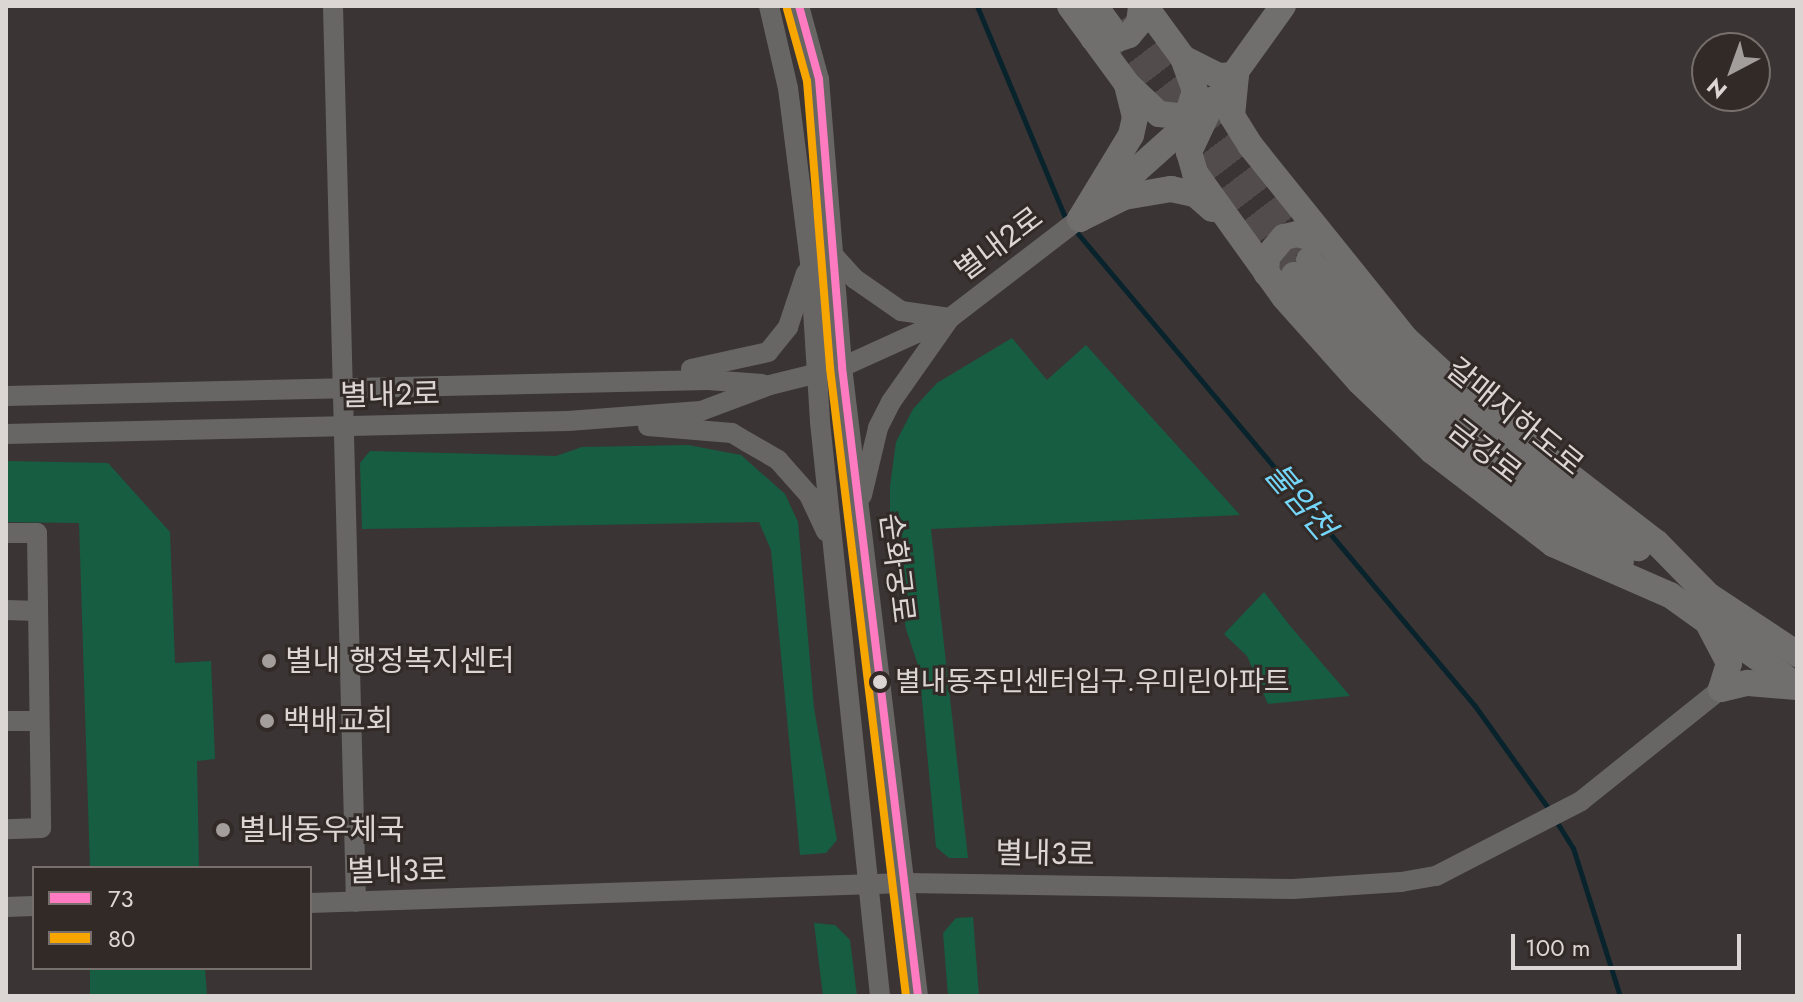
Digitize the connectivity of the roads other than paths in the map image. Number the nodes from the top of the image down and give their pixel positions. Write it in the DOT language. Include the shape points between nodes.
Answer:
graph roads {
  1 [pos="333,6"];
  2 [pos="769,6"];
  3 [pos="799,6"];
  4 [pos="1070,6"];
  5 [pos="1095,6"];
  6 [pos="1283,6"];
  7 [pos="1123,16"];
  8 [pos="1183,58"];
  9 [pos="1236,75"];
  10 [pos="1127,84"];
  11 [pos="1214,99"];
  12 [pos="1193,122"];
  13 [pos="1170,144"];
  14 [pos="1250,145"];
  15 [pos="1120,182"];
  16 [pos="1080,219"];
  17 [pos="1227,221"];
  18 [pos="835,257"];
  19 [pos="1308,259"];
  20 [pos="810,262"];
  21 [pos="1266,273"];
  22 [pos="950,318"];
  23 [pos="842,367"];
  24 [pos="816,373"];
  25 [pos="770,385"];
  26 [pos="598,386"];
  27 [pos="345,387"];
  28 [pos="6,396"];
  29 [pos="568,421"];
  30 [pos="346,426"];
  31 [pos="6,434"];
  32 [pos="859,508"];
  33 [pos="6,533"];
  34 [pos="832,543"];
  35 [pos="1670,595"];
  36 [pos="1704,605"];
  37 [pos="6,610"];
  38 [pos="38,611"];
  39 [pos="1797,654"];
  40 [pos="1797,686"];
  41 [pos="1721,689"];
  42 [pos="6,721"];
  43 [pos="39,721"];
  44 [pos="6,829"];
  45 [pos="906,883"];
  46 [pos="868,885"];
  47 [pos="356,902"];
  48 [pos="312,903"];
  49 [pos="32,906"];
  50 [pos="6,907"];
  51 [pos="880,996"];
  52 [pos="918,996"];
  1 -- 27 [label="street"];
  2 -- 20 [label="street, 순화궁로" via="788,88"];
  3 -- 18 [label="street, 순화궁로" via="819,79"];
  4 -- 7 [label="main road"];
  5 -- 7 [label="main road"];
  6 -- 9 [label="main road"];
  7 -- 8 [label="main road"];
  7 -- 10 [label="main road"];
  8 -- 9 [label="main road" via="1218,76"];
  8 -- 12 [label="main road, 금강로" via="1195,91"];
  9 -- 11 [label="main road"];
  9 -- 14 [label="main road" via="1232,116"];
  10 -- 12 [label="main road" via="1159,114"];
  10 -- 15 [label="main road" via="1135,117"];
  11 -- 12 [label="main road"];
  11 -- 13 [label="main road"];
  12 -- 13 [label="main road"];
  12 -- 14 [label="main road" via="1213,124"];
  12 -- 17 [label="main road, 금강로" via="1189,152 1202,184"];
  13 -- 15 [label="main road"];
  14 -- 19 [label="main road, 금강로"];
  15 -- 16 [label="main road"];
  15 -- 17 [label="main road" via="1195,194"];
  16 -- 22 [label="street, 별내2로"];
  17 -- 21 [label="main road, 금강로"];
  18 -- 22 [label="street" via="855,279 901,311"];
  18 -- 23 [label="street, 순화궁로"];
  19 -- 21 [label="main road" via="1297,234 1284,237 1267,257"];
  19 -- 35 [label="main road, 갈매지하도로" via="1418,413 1473,461"];
  19 -- 36 [label="main road, 금강로" via="1657,543"];
  20 -- 24 [label="street, 순화궁로"];
  20 -- 26 [label="street" via="788,327 768,352"];
  21 -- 35 [label="main road, 금강로" via="1360,382 1432,451 1553,544"];
  22 -- 23 [label="street, 별내2로"];
  22 -- 32 [label="street" via="878,428"];
  23 -- 24 [label="street, 별내2로"];
  23 -- 32 [label="street, 순화궁로"];
  24 -- 25 [label="street, 별내2로"];
  24 -- 34 [label="street, 순화궁로"];
  25 -- 26 [label="street, 별내2로" via="708,380"];
  25 -- 29 [label="street, 별내2로" via="701,411"];
  26 -- 27 [label="street, 별내2로"];
  27 -- 28 [label="street, 별내2로"];
  27 -- 30 [label="street"];
  29 -- 30 [label="street, 별내2로"];
  29 -- 34 [label="street" via="732,433 778,460 809,495"];
  30 -- 31 [label="street, 별내2로"];
  30 -- 47 [label="street"];
  32 -- 45 [label="street, 순화궁로"];
  33 -- 38 [label="street" via="37,533"];
  34 -- 46 [label="street, 순화궁로"];
  35 -- 36 [label="main road, 금강로"];
  36 -- 39 [label="main road, 금강로"];
  36 -- 40 [label="main road, 금강로"];
  36 -- 41 [label="main road" via="1729,663"];
  37 -- 38 [label="street"];
  38 -- 43 [label="street"];
  40 -- 41 [label="main road" via="1748,683"];
  41 -- 45 [label="street, 별내3로" via="1581,801 1436,876 1293,889"];
  42 -- 43 [label="street"];
  43 -- 44 [label="street" via="41,828"];
  45 -- 46 [label="street, 별내3로"];
  45 -- 52 [label="street, 순화궁로"];
  46 -- 47 [label="street, 별내3로"];
  46 -- 51 [label="street, 순화궁로"];
  47 -- 48 [label="street, 별내3로"];
  49 -- 50 [label="street"];
}
